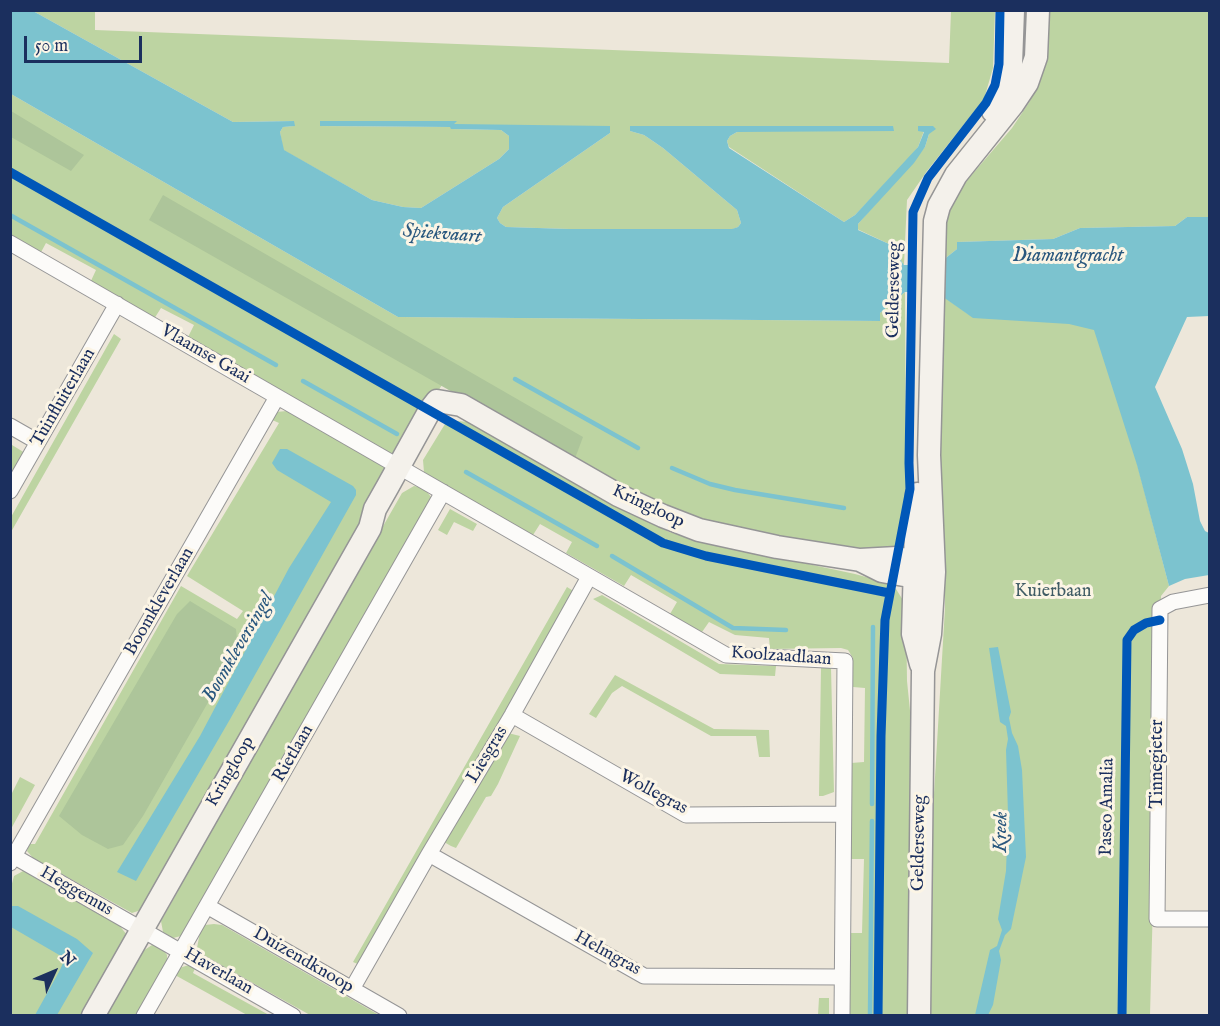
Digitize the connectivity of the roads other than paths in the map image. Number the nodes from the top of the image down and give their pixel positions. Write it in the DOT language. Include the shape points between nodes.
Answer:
graph roads {
  1 [pos="1012,10"];
  2 [pos="1038,10"];
  3 [pos="10,243"];
  4 [pos="928,246"];
  5 [pos="117,304"];
  6 [pos="278,397"];
  7 [pos="10,426"];
  8 [pos="38,442"];
  9 [pos="404,470"];
  10 [pos="10,491"];
  11 [pos="444,492"];
  12 [pos="922,570"];
  13 [pos="589,577"];
  14 [pos="1209,595"];
  15 [pos="512,715"];
  16 [pos="843,814"];
  17 [pos="429,854"];
  18 [pos="12,858"];
  19 [pos="207,906"];
  20 [pos="1209,919"];
  21 [pos="141,930"];
  22 [pos="181,952"];
  23 [pos="842,977"];
  24 [pos="352,988"];
  25 [pos="93,1016"];
  26 [pos="144,1016"];
  27 [pos="293,1016"];
  28 [pos="399,1016"];
  29 [pos="842,1016"];
  30 [pos="919,1016"];
  1 -- 4 [label="street, Gelderseweg" via="1011,64 1005,93 927,202"];
  2 -- 4 [label="street, Gelderseweg" via="1036,57 1027,83 946,190"];
  3 -- 5 [label="street, Vlaamse Gaai"];
  4 -- 12 [label="street, Gelderseweg"];
  5 -- 6 [label="street, Vlaamse Gaai"];
  5 -- 8 [label="street, Tuinfluiterlaan"];
  6 -- 9 [label="street, Vlaamse Gaai"];
  6 -- 18 [label="street, Boomkleverlaan"];
  7 -- 8 [label="street"];
  8 -- 10 [label="street, Tuinfluiterlaan"];
  9 -- 11 [label="street, Koolzaadlaan"];
  9 -- 12 [label="street, Kringloop" via="454,403 618,495 699,530 860,560 882,571"];
  9 -- 21 [label="street, Kringloop" via="386,515 370,528"];
  11 -- 13 [label="street, Koolzaadlaan"];
  11 -- 19 [label="street, Rietlaan"];
  12 -- 30 [label="street, Gelderseweg" via="913,634 923,671"];
  13 -- 15 [label="street, Liesgras"];
  13 -- 16 [label="street, Koolzaadlaan" via="726,655 845,661"];
  14 -- 20 [label="street, Tinnegieter" via="1173,602 1160,609 1157,919"];
  15 -- 16 [label="street, Wollegras" via="686,815"];
  15 -- 17 [label="street, Liesgras"];
  16 -- 23 [label="street, Koolzaadlaan"];
  17 -- 23 [label="street, Helmgras" via="644,976"];
  17 -- 24 [label="street, Liesgras"];
  18 -- 21 [label="street, Heggemus"];
  19 -- 22 [label="street, Rietlaan"];
  19 -- 24 [label="street, Duizendknoop"];
  21 -- 22 [label="street, Haverlaan"];
  21 -- 25 [label="street, Kringloop"];
  22 -- 26 [label="street, Rietlaan"];
  22 -- 27 [label="street, Haverlaan"];
  23 -- 29 [label="street, Koolzaadlaan"];
  24 -- 28 [label="street, Duizendknoop"];
}
